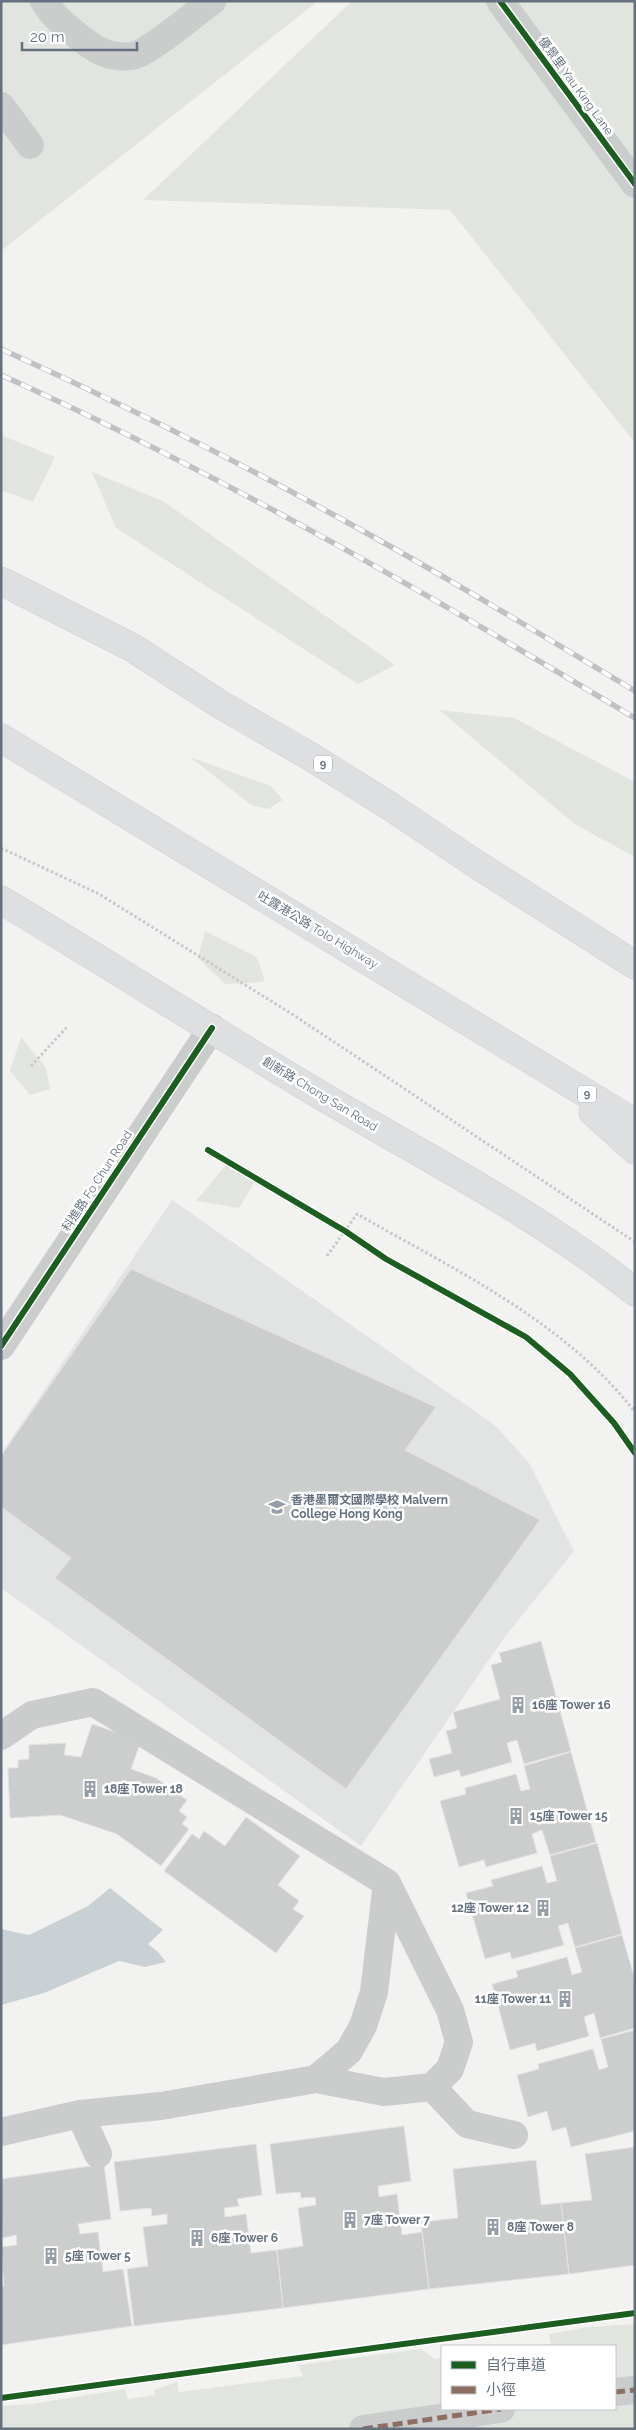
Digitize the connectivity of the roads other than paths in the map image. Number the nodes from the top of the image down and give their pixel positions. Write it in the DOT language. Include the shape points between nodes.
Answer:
graph roads {
  1 [pos="44,1"];
  2 [pos="212,1"];
  3 [pos="500,1"];
  4 [pos="1,106"];
  5 [pos="30,145"];
  6 [pos="635,184"];
  7 [pos="1,581"];
  8 [pos="1,738"];
  9 [pos="1,900"];
  10 [pos="635,965"];
  11 [pos="212,1028"];
  12 [pos="540,1064"];
  13 [pos="635,1123"];
  14 [pos="635,1150"];
  15 [pos="635,1292"];
  16 [pos="1,1346"];
  17 [pos="1,1736"];
  18 [pos="387,1882"];
  19 [pos="316,2079"];
  20 [pos="432,2087"];
  21 [pos="80,2114"];
  22 [pos="1,2132"];
  23 [pos="514,2135"];
  24 [pos="98,2154"];
  25 [pos="635,2390"];
  26 [pos="616,2392"];
  27 [pos="495,2410"];
  28 [pos="363,2429"];
  1 -- 2 [label="street" via="53,15 93,49 113,56 134,56"];
  3 -- 6 [label="street, 優景里 Yau King Lane"];
  4 -- 5 [label="street"];
  7 -- 10 [label="main road, 9" via="133,648 391,807"];
  8 -- 12 [label="main road, 吐露港公路 Tolo Highway / 9"];
  9 -- 11 [label="main road, 創新路 Chong San Road"];
  11 -- 15 [label="main road, 創新路 Chong San Road" via="554,1233"];
  11 -- 16 [label="street, 科進路 Fo Chun Road"];
  12 -- 13 [label="main road, 吐露港公路 Tolo Highway / 9"];
  12 -- 14 [label="main road"];
  17 -- 18 [label="street" via="32,1715 93,1702"];
  18 -- 19 [label="street" via="374,1992 363,2026 349,2051"];
  18 -- 20 [label="street" via="450,2010 459,2042 450,2069"];
  19 -- 20 [label="street" via="384,2092"];
  19 -- 21 [label="street" via="161,2106"];
  20 -- 23 [label="street" via="467,2124"];
  21 -- 22 [label="street"];
  21 -- 24 [label="street"];
  25 -- 26 [label="street"];
  27 -- 28 [label="street"];
}
